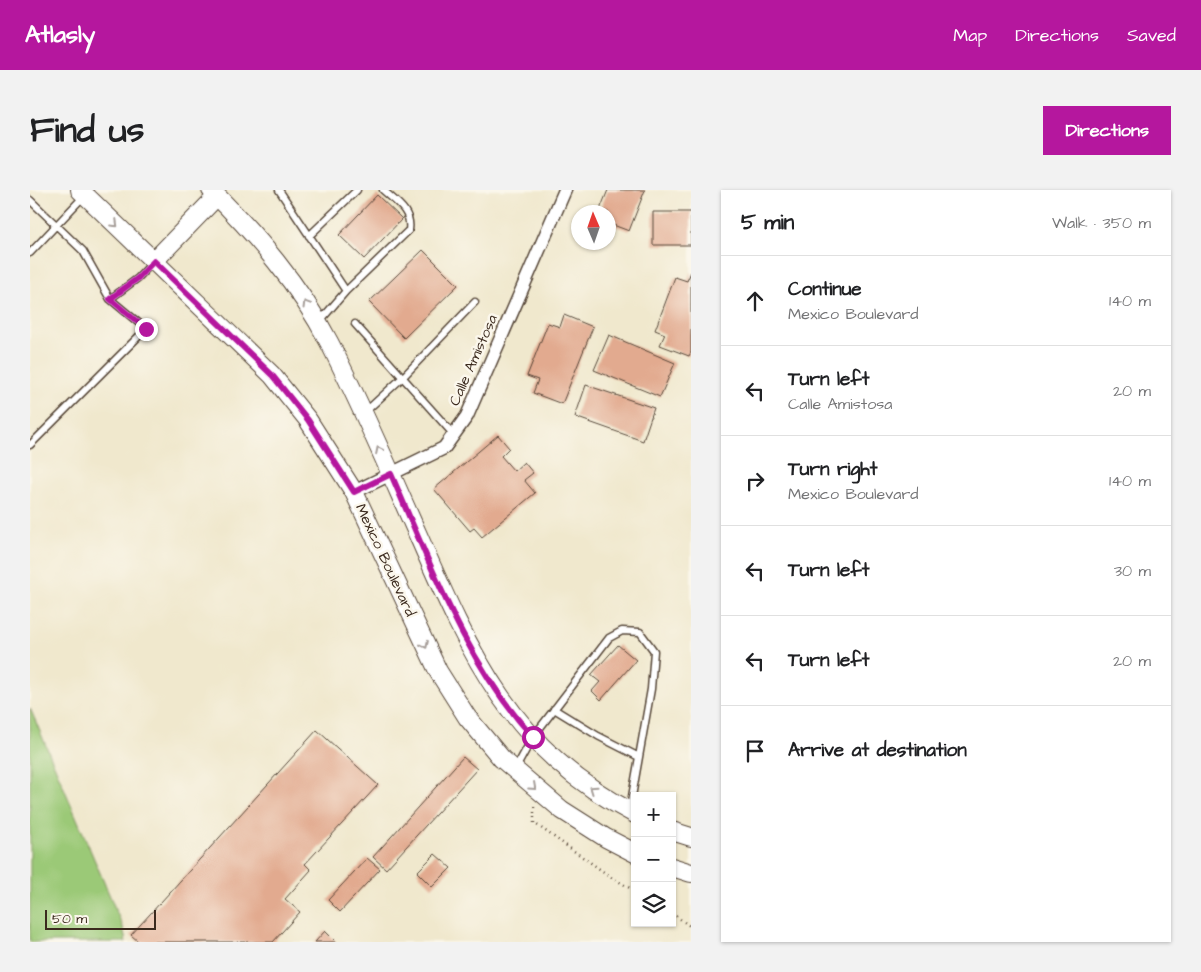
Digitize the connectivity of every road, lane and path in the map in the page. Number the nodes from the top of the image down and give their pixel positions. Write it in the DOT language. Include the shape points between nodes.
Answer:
graph roads {
  1 [pos="278,190"];
  2 [pos="357,190"];
  3 [pos="383,190"];
  4 [pos="565,190"];
  5 [pos="82,192"];
  6 [pos="217,192"];
  7 [pos="30,200"];
  8 [pos="57,226"];
  9 [pos="309,236"];
  10 [pos="30,253"];
  11 [pos="154,261"];
  12 [pos="346,291"];
  13 [pos="110,299"];
  14 [pos="474,302"];
  15 [pos="318,323"];
  16 [pos="356,324"];
  17 [pos="403,377"];
  18 [pos="362,414"];
  19 [pos="454,435"];
  20 [pos="30,445"];
  21 [pos="391,474"];
  22 [pos="354,492"];
  23 [pos="554,709"];
  24 [pos="533,737"];
  25 [pos="639,757"];
  26 [pos="515,770"];
  27 [pos="534,788"];
  28 [pos="635,792"];
  29 [pos="631,812"];
  30 [pos="676,832"];
  31 [pos="691,837"];
  32 [pos="631,851"];
  33 [pos="676,868"];
  34 [pos="691,873"];
  35 [pos="631,889"];
  36 [pos="676,916"];
  37 [pos="691,928"];
  1 -- 9 [label="lane"];
  2 -- 9 [label="lane"];
  3 -- 12 [label="lane" via="408,214 409,230"];
  4 -- 19 [label="street, Calle Amistosa" via="467,416"];
  5 -- 8 [label="lane"];
  5 -- 11 [label="main road, Mexico Boulevard, one-way"];
  6 -- 11 [label="main road"];
  15 -- 6 [label="main road, one-way" via="273,256"];
  7 -- 8 [label="lane"];
  8 -- 10 [label="lane"];
  8 -- 13 [label="lane" via="83,251"];
  9 -- 12 [label="lane"];
  11 -- 13 [label="lane"];
  11 -- 22 [label="main road, Mexico Boulevard" via="272,375 308,420"];
  12 -- 15 [label="lane"];
  13 -- 20 [label="lane" via="146,329"];
  14 -- 17 [label="lane"];
  15 -- 18 [label="main road"];
  16 -- 17 [label="lane"];
  17 -- 18 [label="lane"];
  17 -- 19 [label="lane"];
  21 -- 18 [label="main road, one-way"];
  19 -- 21 [label="street, Calle Amistosa" via="444,448"];
  21 -- 22 [label="street, Calle Amistosa"];
  21 -- 24 [label="main road" via="470,650 499,696"];
  22 -- 26 [label="main road, Mexico Boulevard, one-way" via="438,671 468,717"];
  23 -- 24 [label="lane"];
  23 -- 25 [label="lane"];
  23 -- 25 [label="lane" via="609,638 622,631 640,632 654,651"];
  24 -- 26 [label="lane"];
  29 -- 24 [label="main road, one-way" via="570,773"];
  25 -- 28 [label="lane"];
  26 -- 27 [label="main road, Mexico Boulevard, one-way"];
  27 -- 32 [label="main road, Mexico Boulevard" via="562,810"];
  27 -- 35 [label="path" via="534,823"];
  30 -- 31 [label="main road"];
  33 -- 34 [label="main road"];
  36 -- 37 [label="path"];
}
